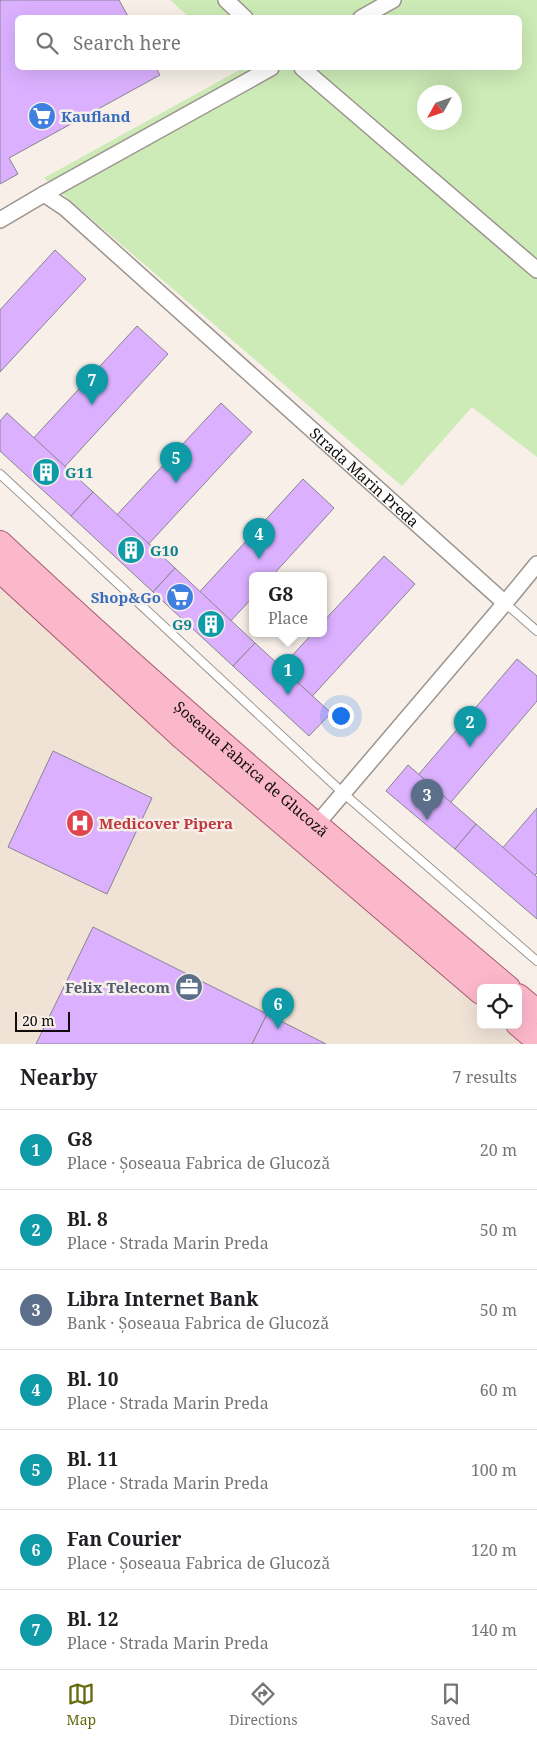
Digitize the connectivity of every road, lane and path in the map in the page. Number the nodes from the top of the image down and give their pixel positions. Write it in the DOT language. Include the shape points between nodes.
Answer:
graph roads {
  1 [pos="226,0"];
  2 [pos="393,0"];
  3 [pos="242,15"];
  4 [pos="366,15"];
  5 [pos="267,70"];
  6 [pos="304,70"];
  7 [pos="44,194"];
  8 [pos="0,220"];
  9 [pos="537,270"];
  10 [pos="0,474"];
  11 [pos="0,543"];
  12 [pos="537,564"];
  13 [pos="0,570"];
  14 [pos="505,603"];
  15 [pos="537,631"];
  16 [pos="343,793"];
  17 [pos="316,825"];
  18 [pos="537,961"];
  19 [pos="503,984"];
  20 [pos="477,989"];
  21 [pos="522,999"];
  22 [pos="537,1012"];
  23 [pos="522,1027"];
  24 [pos="537,1040"];
  1 -- 3 [label="street"];
  2 -- 4 [label="street"];
  5 -- 7 [label="street"];
  6 -- 9 [label="street"];
  7 -- 8 [label="street"];
  7 -- 14 [label="street, Strada Marin Preda" via="64,208"];
  10 -- 16 [label="lane"];
  11 -- 17 [label="main road, Șoseaua Fabrica de Glucoză" via="122,656"];
  12 -- 14 [label="street"];
  13 -- 20 [label="main road, Șoseaua Fabrica de Glucoză" via="180,735"];
  14 -- 15 [label="lane"];
  14 -- 16 [label="street"];
  16 -- 17 [label="street"];
  16 -- 18 [label="lane"];
  17 -- 19 [label="main road, Șoseaua Fabrica de Glucoză"];
  21 -- 22 [label="main road"];
  23 -- 24 [label="main road"];
}
